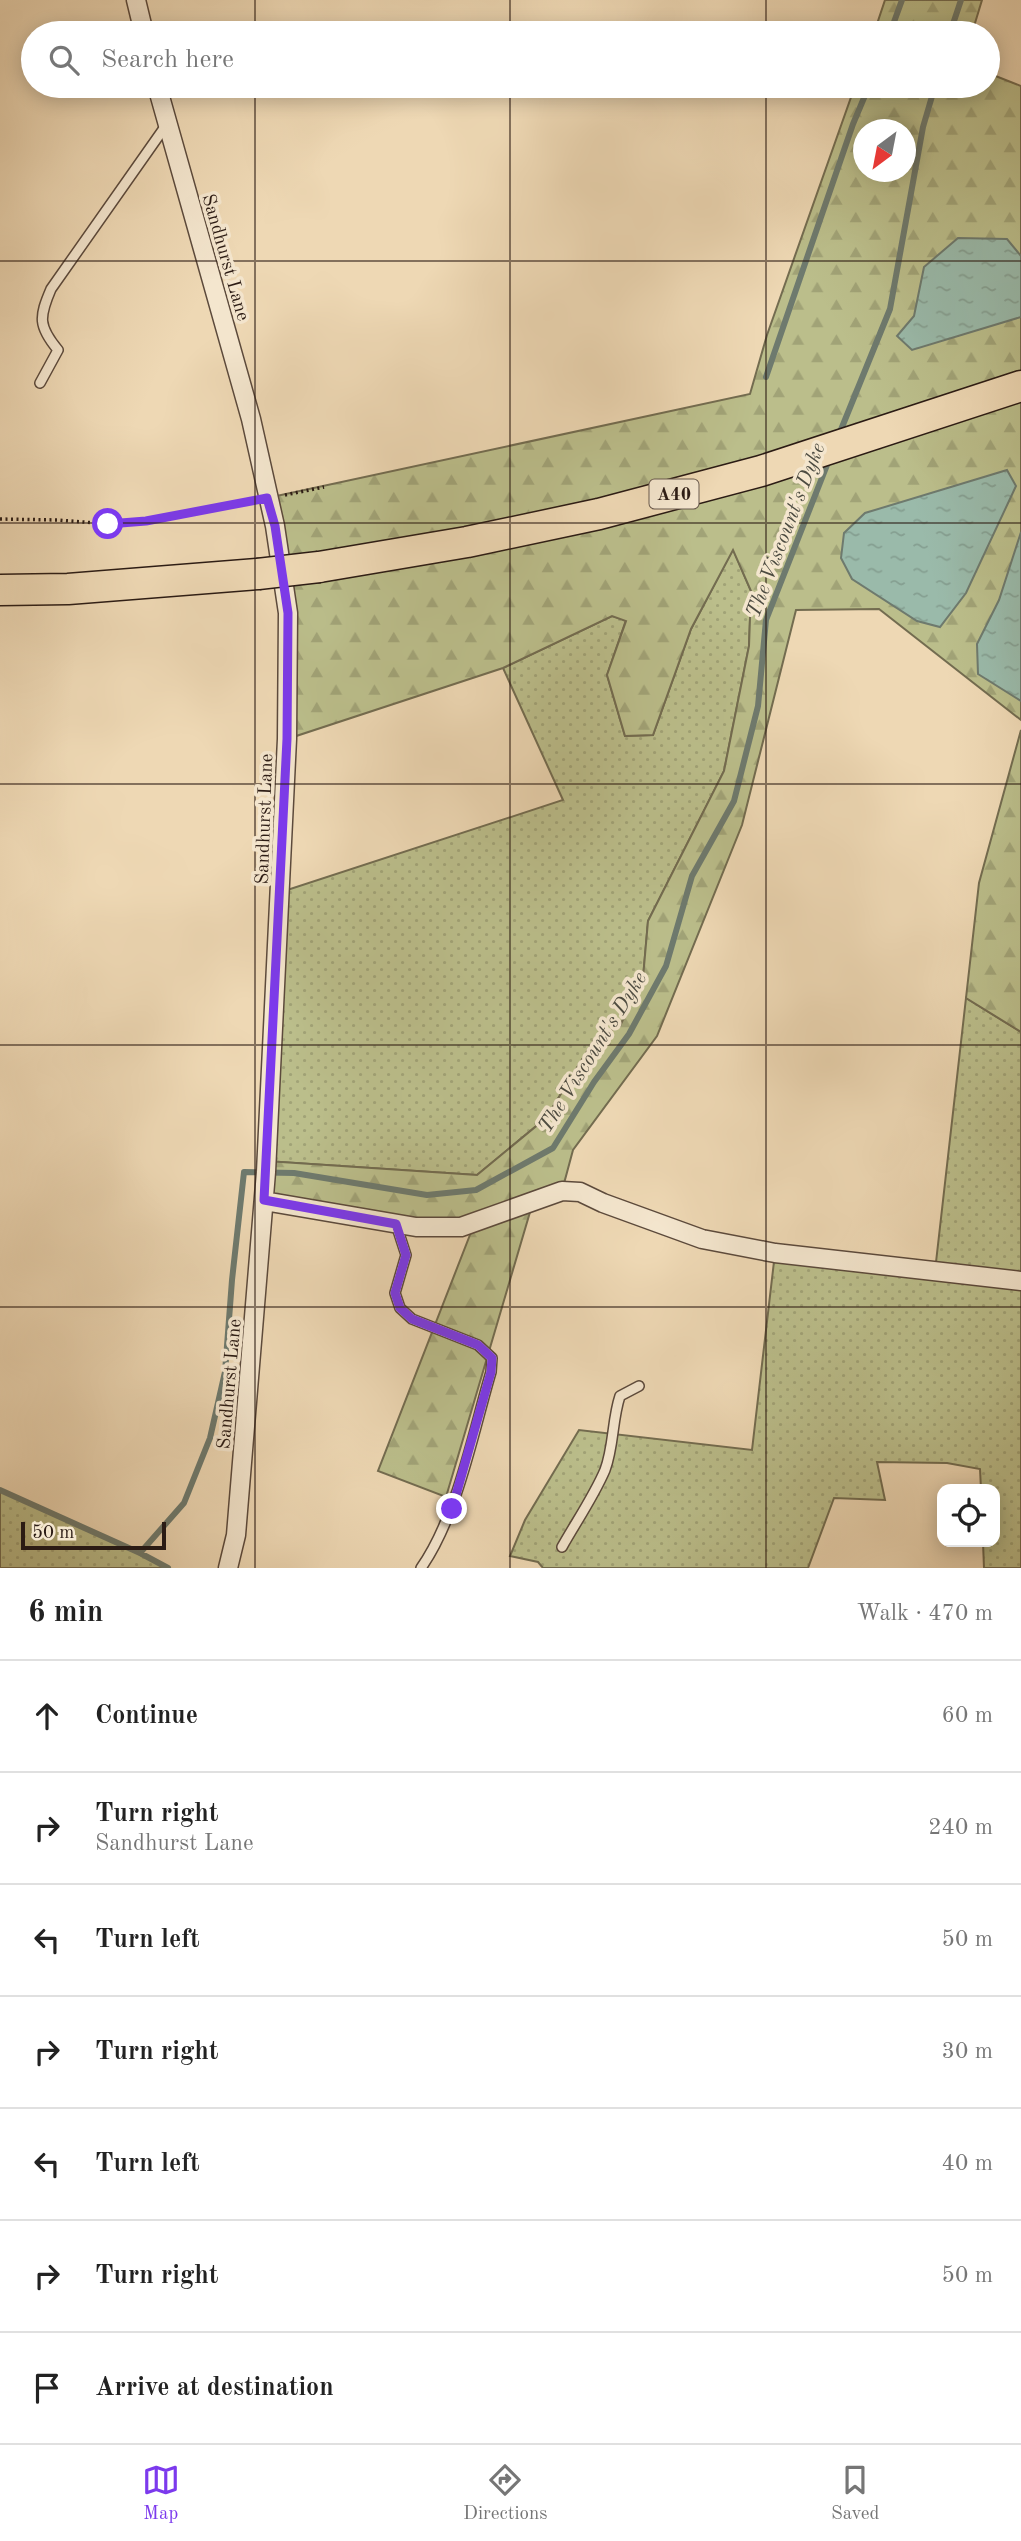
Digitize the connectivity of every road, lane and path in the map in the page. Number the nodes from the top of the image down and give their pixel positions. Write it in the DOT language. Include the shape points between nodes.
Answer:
graph roads {
  1 [pos="136,0"];
  2 [pos="141,21"];
  3 [pos="160,98"];
  4 [pos="167,124"];
  5 [pos="40,383"];
  6 [pos="1021,386"];
  7 [pos="324,487"];
  8 [pos="298,493"];
  9 [pos="267,498"];
  10 [pos="0,519"];
  11 [pos="0,590"];
  12 [pos="264,1200"];
  13 [pos="396,1224"];
  14 [pos="1021,1281"];
  15 [pos="639,1387"];
  16 [pos="562,1546"];
  17 [pos="228,1568"];
  18 [pos="421,1568"];
  1 -- 2 [label="street"];
  3 -- 4 [label="street, Sandhurst Lane"];
  4 -- 5 [label="lane" via="51,289 40,313 46,335 58,350"];
  4 -- 9 [label="street, Sandhurst Lane" via="251,419"];
  6 -- 11 [label="highway, A40, bridge" via="761,471 599,514 467,541 258,574"];
  7 -- 8 [label="path"];
  9 -- 10 [label="path" via="108,524"];
  9 -- 12 [label="street, Sandhurst Lane" via="288,624 286,767"];
  12 -- 13 [label="street"];
  12 -- 17 [label="street, Sandhurst Lane" via="236,1535"];
  13 -- 14 [label="street" via="461,1227 562,1191 580,1192 702,1239 775,1253"];
  13 -- 18 [label="lane" via="406,1255 395,1293 400,1308 412,1319 478,1345 492,1358 452,1509"];
  15 -- 16 [label="lane" via="620,1396 604,1471"];
}
